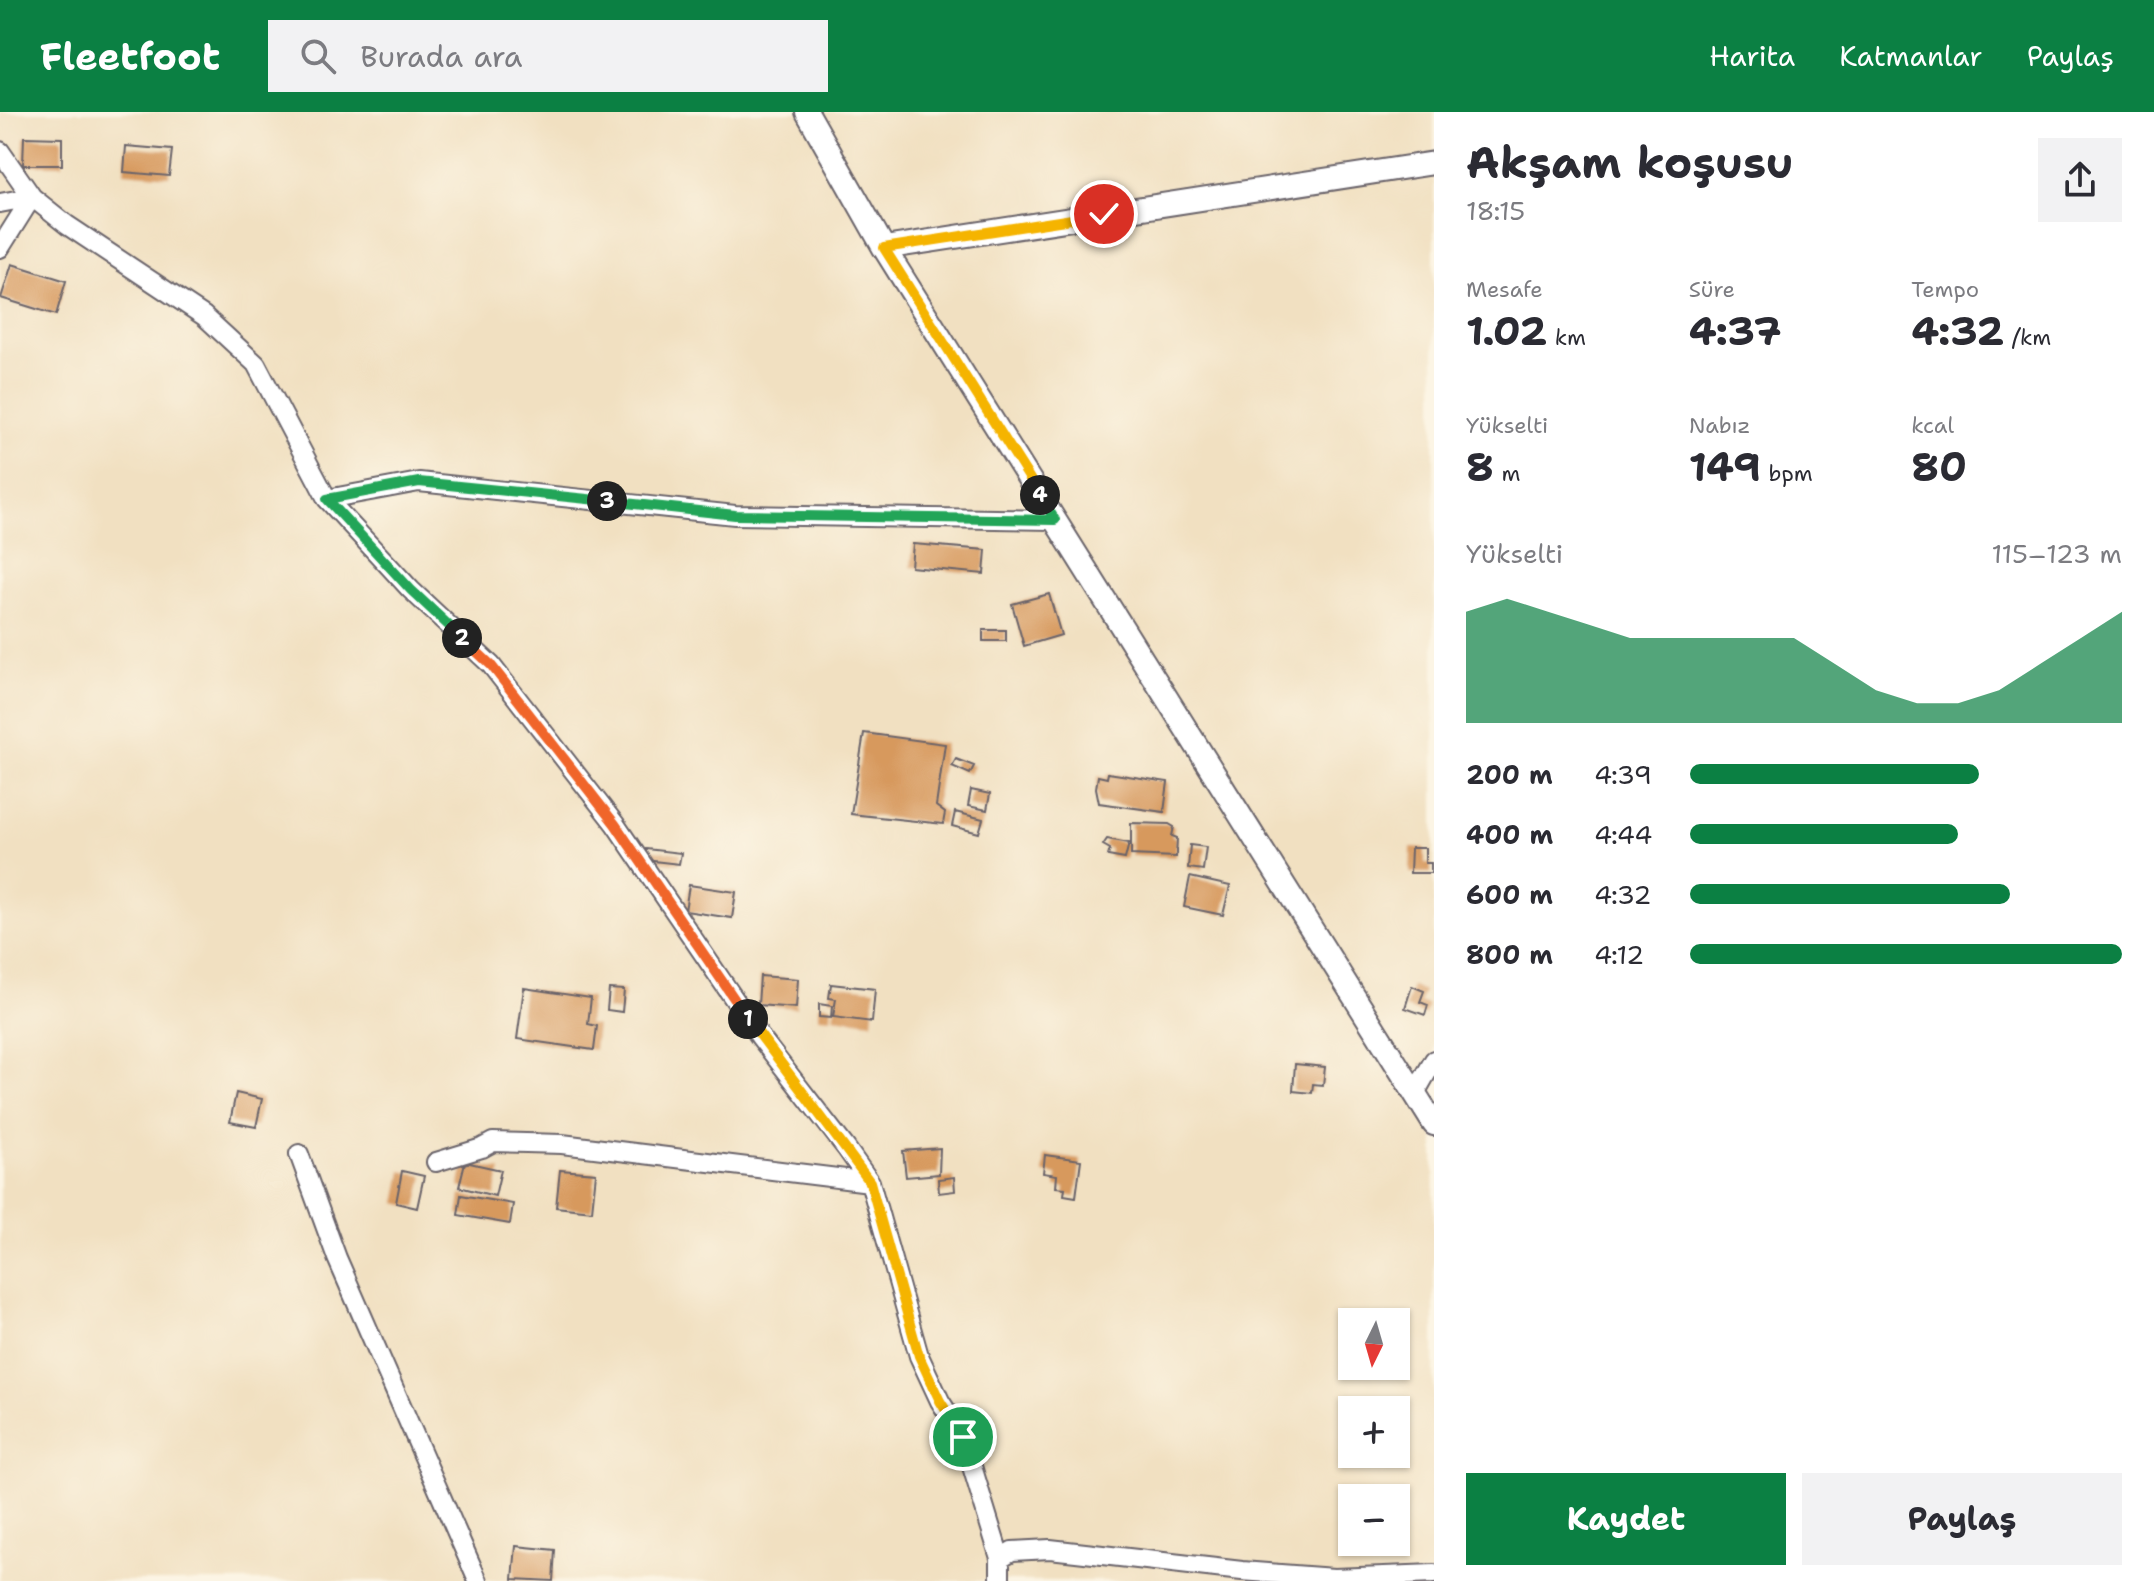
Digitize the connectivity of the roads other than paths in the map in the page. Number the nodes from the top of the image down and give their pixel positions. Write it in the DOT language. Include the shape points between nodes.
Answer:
graph roads {
  1 [pos="807,112"];
  2 [pos="0,151"];
  3 [pos="1434,163"];
  4 [pos="32,197"];
  5 [pos="0,203"];
  6 [pos="0,248"];
  7 [pos="884,248"];
  8 [pos="327,499"];
  9 [pos="1055,520"];
  10 [pos="1434,1060"];
  11 [pos="1414,1095"];
  12 [pos="1434,1124"];
  13 [pos="299,1154"];
  14 [pos="436,1162"];
  15 [pos="870,1182"];
  16 [pos="1000,1558"];
  17 [pos="1434,1574"];
  18 [pos="1384,1579"];
  19 [pos="478,1581"];
  20 [pos="1000,1581"];
  1 -- 7 [label="street"];
  2 -- 4 [label="street"];
  3 -- 7 [label="street"];
  4 -- 5 [label="street"];
  4 -- 6 [label="street"];
  4 -- 8 [label="street" via="204,316 256,364"];
  7 -- 9 [label="street"];
  8 -- 9 [label="street" via="419,482 735,515"];
  8 -- 15 [label="street" via="411,590 491,665 615,824 760,1037"];
  9 -- 11 [label="street"];
  10 -- 11 [label="street"];
  11 -- 12 [label="street"];
  13 -- 19 [label="street" via="337,1258"];
  14 -- 15 [label="street" via="493,1142 562,1144"];
  15 -- 16 [label="street" via="919,1356 963,1437"];
  16 -- 18 [label="street" via="1012,1551 1050,1549 1242,1571"];
  16 -- 20 [label="street"];
  17 -- 18 [label="street"];
}
